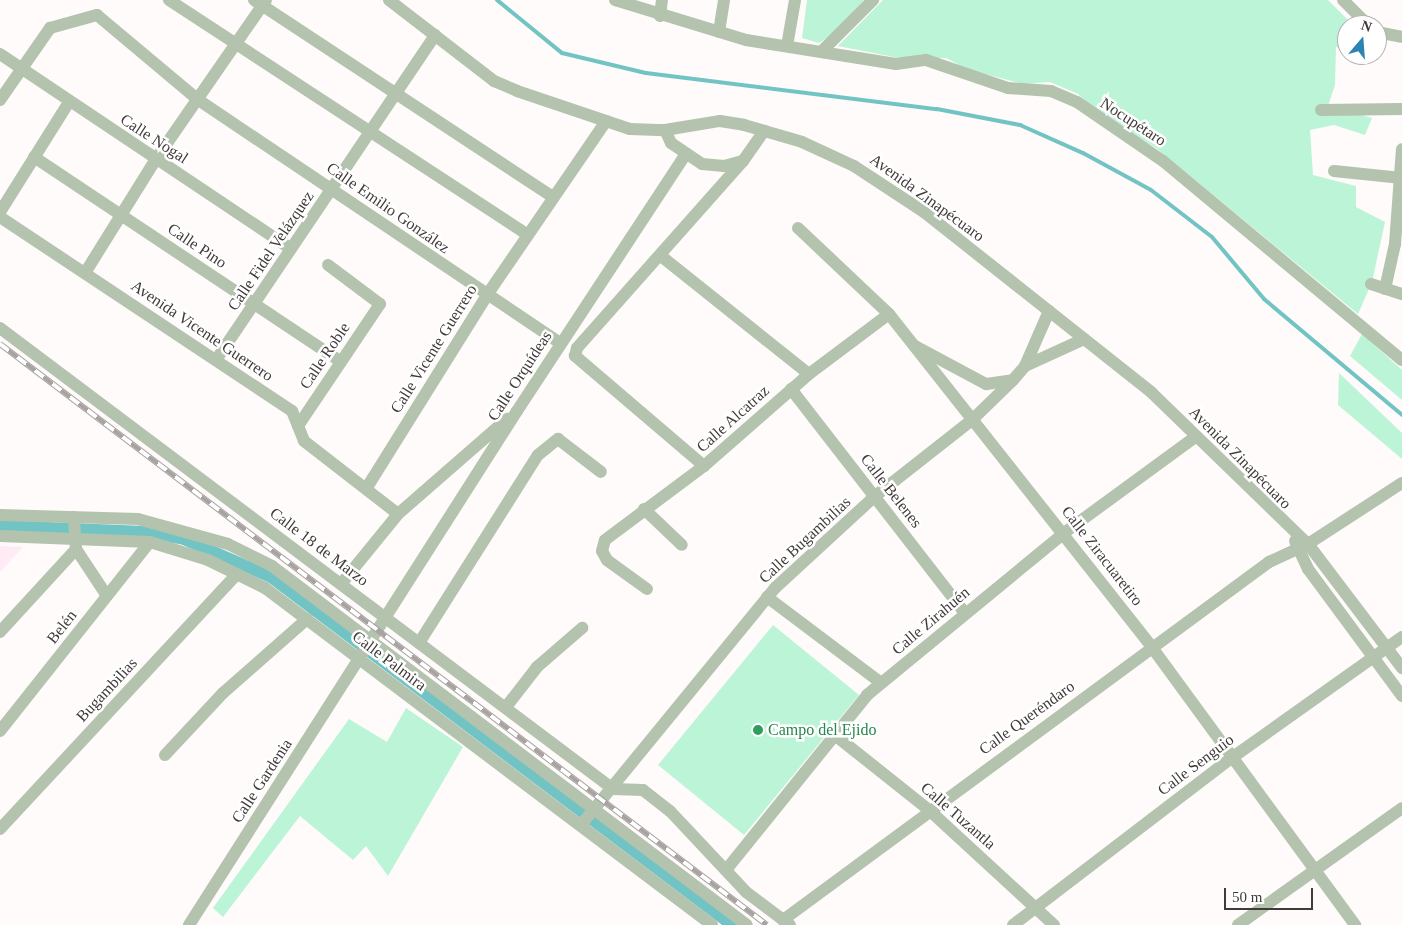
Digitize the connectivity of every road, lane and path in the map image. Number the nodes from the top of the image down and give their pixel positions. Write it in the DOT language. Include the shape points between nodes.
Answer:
graph roads {
  1 [pos="169,0"];
  2 [pos="389,0"];
  3 [pos="614,0"];
  4 [pos="662,0"];
  5 [pos="724,0"];
  6 [pos="796,0"];
  7 [pos="873,0"];
  8 [pos="1343,0"];
  9 [pos="261,2"];
  10 [pos="1358,15"];
  11 [pos="660,16"];
  12 [pos="719,32"];
  13 [pos="1387,34"];
  14 [pos="435,35"];
  15 [pos="1402,36"];
  16 [pos="235,45"];
  17 [pos="787,46"];
  18 [pos="821,52"];
  19 [pos="0,54"];
  20 [pos="21,68"];
  21 [pos="396,92"];
  22 [pos="197,99"];
  23 [pos="0,100"];
  24 [pos="68,102"];
  25 [pos="1402,109"];
  26 [pos="1320,110"];
  27 [pos="606,121"];
  28 [pos="665,130"];
  29 [pos="764,131"];
  30 [pos="368,134"];
  31 [pos="1402,149"];
  32 [pos="685,155"];
  33 [pos="34,157"];
  34 [pos="156,160"];
  35 [pos="743,161"];
  36 [pos="1334,171"];
  37 [pos="1400,178"];
  38 [pos="333,188"];
  39 [pos="553,197"];
  40 [pos="0,212"];
  41 [pos="121,215"];
  42 [pos="0,216"];
  43 [pos="798,228"];
  44 [pos="528,235"];
  45 [pos="1398,244"];
  46 [pos="292,249"];
  47 [pos="661,256"];
  48 [pos="328,265"];
  49 [pos="86,273"];
  50 [pos="1370,284"];
  51 [pos="1385,289"];
  52 [pos="1402,294"];
  53 [pos="487,295"];
  54 [pos="254,304"];
  55 [pos="1049,311"];
  56 [pos="889,314"];
  57 [pos="0,328"];
  58 [pos="1084,339"];
  59 [pos="560,344"];
  60 [pos="913,345"];
  61 [pos="216,360"];
  62 [pos="1402,360"];
  63 [pos="341,362"];
  64 [pos="1025,366"];
  65 [pos="809,374"];
  66 [pos="1013,380"];
  67 [pos="791,389"];
  68 [pos="516,411"];
  69 [pos="972,420"];
  70 [pos="298,426"];
  71 [pos="1195,437"];
  72 [pos="704,466"];
  73 [pos="602,472"];
  74 [pos="1402,483"];
  75 [pos="366,489"];
  76 [pos="874,497"];
  77 [pos="644,509"];
  78 [pos="398,514"];
  79 [pos="0,515"];
  80 [pos="75,532"];
  81 [pos="1064,533"];
  82 [pos="0,536"];
  83 [pos="150,542"];
  84 [pos="682,545"];
  85 [pos="1302,546"];
  86 [pos="237,574"];
  87 [pos="341,584"];
  88 [pos="647,589"];
  89 [pos="107,596"];
  90 [pos="767,597"];
  91 [pos="965,612"];
  92 [pos="307,619"];
  93 [pos="387,619"];
  94 [pos="582,628"];
  95 [pos="0,632"];
  96 [pos="1402,637"];
  97 [pos="374,640"];
  98 [pos="420,644"];
  99 [pos="1151,646"];
  100 [pos="1386,650"];
  101 [pos="361,657"];
  102 [pos="1374,658"];
  103 [pos="1402,668"];
  104 [pos="881,683"];
  105 [pos="1402,696"];
  106 [pos="506,707"];
  107 [pos="0,731"];
  108 [pos="836,736"];
  109 [pos="165,755"];
  110 [pos="1233,757"];
  111 [pos="613,789"];
  112 [pos="1402,808"];
  113 [pos="929,810"];
  114 [pos="595,811"];
  115 [pos="581,825"];
  116 [pos="0,829"];
  117 [pos="1316,869"];
  118 [pos="726,870"];
  119 [pos="1036,907"];
  120 [pos="787,922"];
  121 [pos="189,925"];
  122 [pos="712,925"];
  123 [pos="747,925"];
  124 [pos="1013,925"];
  125 [pos="1054,925"];
  126 [pos="1238,925"];
  127 [pos="1355,925"];
  1 -- 16 [label="street"];
  2 -- 14 [label="street, Avenida Zinapécuaro"];
  3 -- 11 [label="street, Nocupétaro"];
  4 -- 11 [label="street"];
  5 -- 12 [label="street"];
  6 -- 17 [label="street"];
  7 -- 18 [label="street"];
  8 -- 10 [label="street"];
  9 -- 16 [label="street"];
  9 -- 21 [label="street"];
  11 -- 12 [label="street, Nocupétaro"];
  12 -- 17 [label="street, Nocupétaro"];
  13 -- 15 [label="street"];
  14 -- 21 [label="street, Calle Fidel Velázquez"];
  14 -- 27 [label="street, Avenida Zinapécuaro" via="494,81"];
  16 -- 22 [label="street"];
  16 -- 30 [label="street"];
  17 -- 18 [label="street, Nocupétaro"];
  18 -- 62 [label="street, Nocupétaro" via="896,64 926,60 949,64 962,74 1008,88 1051,91 1077,102 1163,161"];
  19 -- 20 [label="street, Calle Nogal"];
  20 -- 22 [label="street, Calle Emilio González" via="50,28 97,15"];
  20 -- 23 [label="street"];
  20 -- 24 [label="street, Calle Nogal"];
  21 -- 30 [label="street, Calle Fidel Velázquez"];
  21 -- 39 [label="street"];
  22 -- 34 [label="street"];
  22 -- 38 [label="street, Calle Emilio González"];
  24 -- 33 [label="street"];
  24 -- 34 [label="street, Calle Nogal"];
  25 -- 26 [label="street"];
  27 -- 28 [label="street, Avenida Zinapécuaro" via="630,129"];
  27 -- 39 [label="street, Calle Vicente Guerrero"];
  28 -- 29 [label="street, Avenida Zinapécuaro" via="720,121"];
  28 -- 32 [label="street" via="671,143"];
  29 -- 35 [label="street"];
  29 -- 55 [label="street, Avenida Zinapécuaro" via="802,142 854,166 924,212"];
  30 -- 38 [label="street, Calle Fidel Velázquez"];
  30 -- 44 [label="street"];
  31 -- 37 [label="street"];
  32 -- 35 [label="street" via="724,166"];
  32 -- 59 [label="street, Calle Orquídeas"];
  33 -- 40 [label="street"];
  33 -- 41 [label="street, Calle Pino"];
  34 -- 41 [label="street"];
  34 -- 46 [label="street, Calle Nogal"];
  35 -- 47 [label="street"];
  36 -- 37 [label="street"];
  37 -- 45 [label="street"];
  38 -- 46 [label="street, Calle Fidel Velázquez"];
  38 -- 53 [label="street, Calle Emilio González"];
  39 -- 44 [label="street, Calle Vicente Guerrero"];
  41 -- 49 [label="street"];
  41 -- 54 [label="street, Calle Pino"];
  42 -- 49 [label="street, Avenida Vicente Guerrero"];
  43 -- 56 [label="street, Calle Ziracuaretiro"];
  44 -- 53 [label="street, Calle Vicente Guerrero"];
  45 -- 51 [label="street"];
  46 -- 54 [label="street, Calle Fidel Velázquez"];
  47 -- 65 [label="street"];
  47 -- 72 [label="street" via="577,348 575,356"];
  48 -- 63 [label="street, Calle Roble" via="380,304"];
  49 -- 61 [label="street, Avenida Vicente Guerrero"];
  50 -- 51 [label="street"];
  51 -- 52 [label="street"];
  53 -- 59 [label="street, Calle Emilio González"];
  53 -- 75 [label="street, Calle Vicente Guerrero"];
  54 -- 61 [label="street, Calle Fidel Velázquez"];
  54 -- 63 [label="street, Calle Pino"];
  55 -- 58 [label="street, Avenida Zinapécuaro"];
  55 -- 64 [label="street, Calle Bugambilias"];
  56 -- 60 [label="street, Calle Ziracuaretiro"];
  56 -- 65 [label="street, Calle Alcatraz"];
  57 -- 87 [label="street, Calle 18 de Marzo"];
  58 -- 64 [label="street"];
  58 -- 71 [label="street, Avenida Zinapécuaro" via="1152,394"];
  59 -- 68 [label="street, Calle Orquídeas"];
  60 -- 66 [label="street" via="986,384"];
  60 -- 69 [label="street, Calle Ziracuaretiro"];
  61 -- 70 [label="street, Avenida Vicente Guerrero" via="292,410"];
  63 -- 70 [label="street, Calle Roble"];
  64 -- 66 [label="street, Calle Bugambilias"];
  65 -- 67 [label="street, Calle Alcatraz"];
  66 -- 69 [label="street, Calle Bugambilias"];
  67 -- 72 [label="street, Calle Alcatraz"];
  67 -- 76 [label="street, Calle Belenes"];
  68 -- 78 [label="street"];
  68 -- 93 [label="street, Calle Orquídeas"];
  69 -- 76 [label="street, Calle Bugambilias"];
  69 -- 81 [label="street, Calle Ziracuaretiro"];
  70 -- 75 [label="street, Avenida Vicente Guerrero" via="304,442"];
  71 -- 81 [label="street, Calle Zirahuén"];
  71 -- 85 [label="street, Avenida Zinapécuaro"];
  72 -- 77 [label="street, Calle Alcatraz"];
  73 -- 98 [label="street" via="558,439 538,455"];
  74 -- 85 [label="street, Calle Queréndaro"];
  75 -- 78 [label="street"];
  76 -- 90 [label="street, Calle Bugambilias"];
  76 -- 91 [label="street, Calle Belenes"];
  77 -- 84 [label="street"];
  77 -- 88 [label="street, Calle Alcatraz" via="605,540 602,551 607,560"];
  78 -- 87 [label="street"];
  79 -- 80 [label="street"];
  80 -- 82 [label="street, Calle Palmira"];
  80 -- 83 [label="street, Calle Palmira"];
  80 -- 89 [label="street"];
  80 -- 95 [label="street"];
  80 -- 97 [label="street" via="138,520 228,544 272,566"];
  81 -- 91 [label="street, Calle Zirahuén"];
  81 -- 99 [label="street, Calle Ziracuaretiro"];
  83 -- 86 [label="street, Calle Palmira"];
  83 -- 89 [label="street, Belén"];
  85 -- 99 [label="street, Calle Queréndaro" via="1269,562"];
  85 -- 100 [label="street, Avenida Zinapécuaro"];
  85 -- 102 [label="street, Avenida Zinapécuaro"];
  86 -- 92 [label="street, Calle Palmira"];
  86 -- 116 [label="street, Bugambilias"];
  87 -- 93 [label="street, Calle 18 de Marzo"];
  89 -- 107 [label="street, Belén"];
  90 -- 104 [label="street"];
  90 -- 111 [label="street, Calle Bugambilias"];
  91 -- 104 [label="street, Calle Zirahuén"];
  92 -- 101 [label="street, Calle Palmira"];
  92 -- 109 [label="street" via="222,693"];
  93 -- 97 [label="street, Calle Orquídeas"];
  93 -- 98 [label="street, Calle 18 de Marzo"];
  94 -- 106 [label="street" via="537,667"];
  96 -- 100 [label="street, Calle Senguio"];
  97 -- 101 [label="street, Calle Gardenia"];
  97 -- 114 [label="street"];
  98 -- 106 [label="street, Calle 18 de Marzo"];
  99 -- 110 [label="street, Calle Ziracuaretiro"];
  99 -- 113 [label="street, Calle Queréndaro"];
  100 -- 102 [label="street, Calle Senguio"];
  100 -- 103 [label="street, Avenida Zinapécuaro"];
  101 -- 115 [label="street, Calle Palmira"];
  101 -- 121 [label="street, Calle Gardenia"];
  102 -- 105 [label="street, Avenida Zinapécuaro"];
  102 -- 110 [label="street, Calle Senguio"];
  104 -- 108 [label="street, Calle Zirahuén"];
  106 -- 111 [label="street, Calle 18 de Marzo"];
  108 -- 113 [label="street, Calle Tuzantla"];
  108 -- 118 [label="street, Calle Zirahuén"];
  110 -- 117 [label="street, Calle Ziracuaretiro"];
  110 -- 119 [label="street, Calle Senguio"];
  111 -- 114 [label="street, Calle Bugambilias"];
  111 -- 118 [label="street" via="643,790 670,811"];
  112 -- 117 [label="street"];
  113 -- 119 [label="street, Calle Tuzantla"];
  113 -- 120 [label="street, Calle Queréndaro"];
  114 -- 115 [label="street, Calle Bugambilias"];
  114 -- 123 [label="street"];
  115 -- 122 [label="street, Calle Palmira"];
  117 -- 126 [label="street"];
  117 -- 127 [label="street, Calle Ziracuaretiro"];
  118 -- 120 [label="street"];
  119 -- 124 [label="street, Calle Senguio"];
  119 -- 125 [label="street, Calle Tuzantla"];
}
